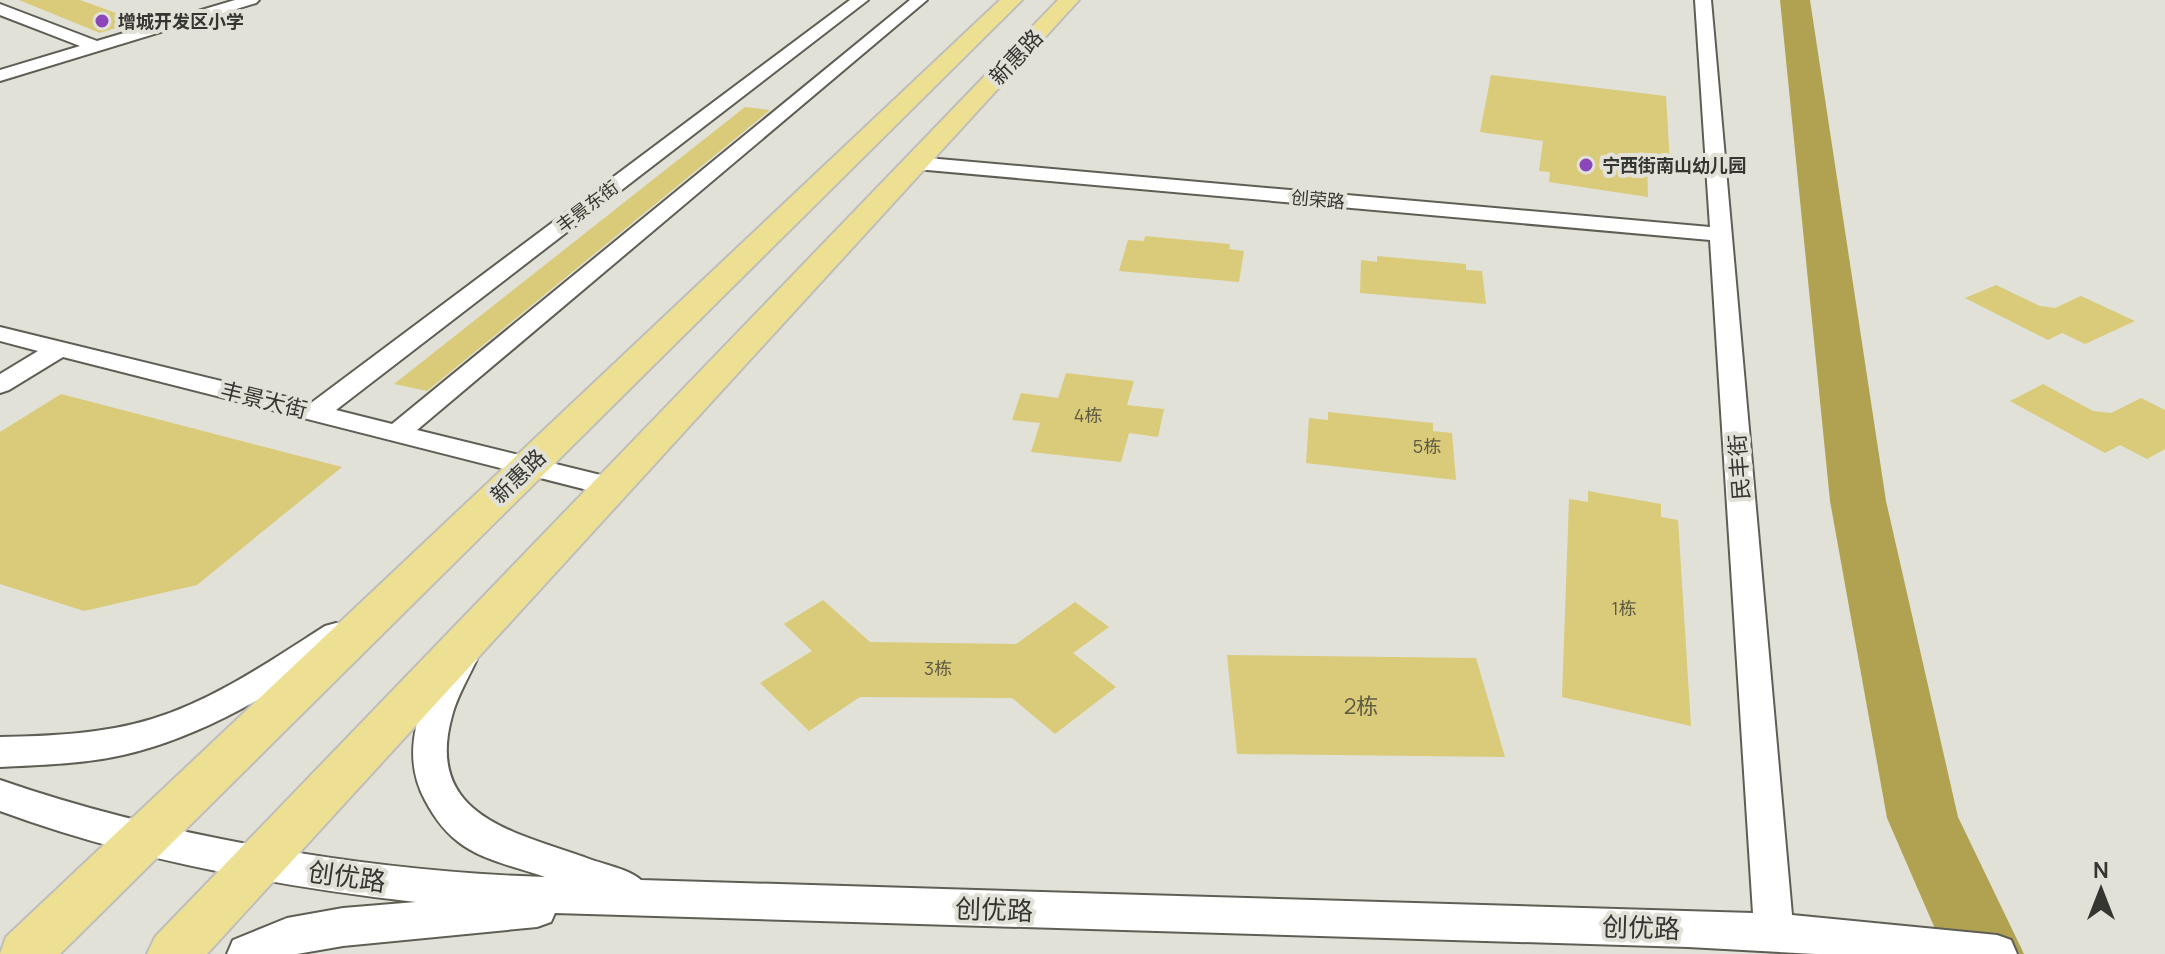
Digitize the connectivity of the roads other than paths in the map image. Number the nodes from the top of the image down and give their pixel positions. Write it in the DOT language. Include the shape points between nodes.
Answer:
graph roads {
  1 [pos="251,0"];
  2 [pos="860,0"];
  3 [pos="919,0"];
  4 [pos="1012,0"];
  5 [pos="1069,0"];
  6 [pos="1703,0"];
  7 [pos="0,9"];
  8 [pos="97,47"];
  9 [pos="0,76"];
  10 [pos="916,163"];
  11 [pos="1721,234"];
  12 [pos="0,334"];
  13 [pos="59,349"];
  14 [pos="0,385"];
  15 [pos="315,413"];
  16 [pos="397,433"];
  17 [pos="528,466"];
  18 [pos="611,487"];
  19 [pos="384,605"];
  20 [pos="472,634"];
  21 [pos="0,752"];
  22 [pos="0,795"];
  23 [pos="142,838"];
  24 [pos="257,863"];
  25 [pos="649,899"];
  26 [pos="1774,933"];
  27 [pos="30,948"];
  28 [pos="173,954"];
  29 [pos="247,954"];
  30 [pos="1997,954"];
  1 -- 8 [label="street"];
  2 -- 15 [label="street, 丰景东街"];
  3 -- 16 [label="street"];
  4 -- 17 [label="main road, 新惠路"];
  5 -- 10 [label="main road, 新惠路"];
  6 -- 11 [label="street, 民丰街"];
  7 -- 8 [label="street"];
  8 -- 9 [label="street"];
  10 -- 11 [label="street, 创荣路"];
  10 -- 18 [label="main road, 新惠路"];
  11 -- 26 [label="street, 民丰街"];
  12 -- 13 [label="street, 丰景大街"];
  13 -- 14 [label="street"];
  13 -- 15 [label="street, 丰景大街"];
  15 -- 16 [label="street, 丰景大街"];
  16 -- 17 [label="street, 丰景大街"];
  17 -- 18 [label="street, 丰景大街"];
  17 -- 19 [label="main road, 新惠路"];
  18 -- 20 [label="main road, 新惠路"];
  19 -- 21 [label="street" via="229,701 178,724 73,749"];
  19 -- 23 [label="main road, 新惠路"];
  20 -- 24 [label="main road, 新惠路"];
  20 -- 25 [label="street" via="435,715 429,750 434,783 450,812 479,836"];
  22 -- 23 [label="street, 创优路"];
  23 -- 24 [label="street, 创优路"];
  23 -- 27 [label="main road, 新惠路"];
  24 -- 25 [label="street, 创优路" via="382,882"];
  24 -- 28 [label="main road, 新惠路"];
  25 -- 26 [label="street, 创优路"];
  25 -- 29 [label="street" via="343,927 287,937"];
  26 -- 30 [label="street, 创优路"];
}
